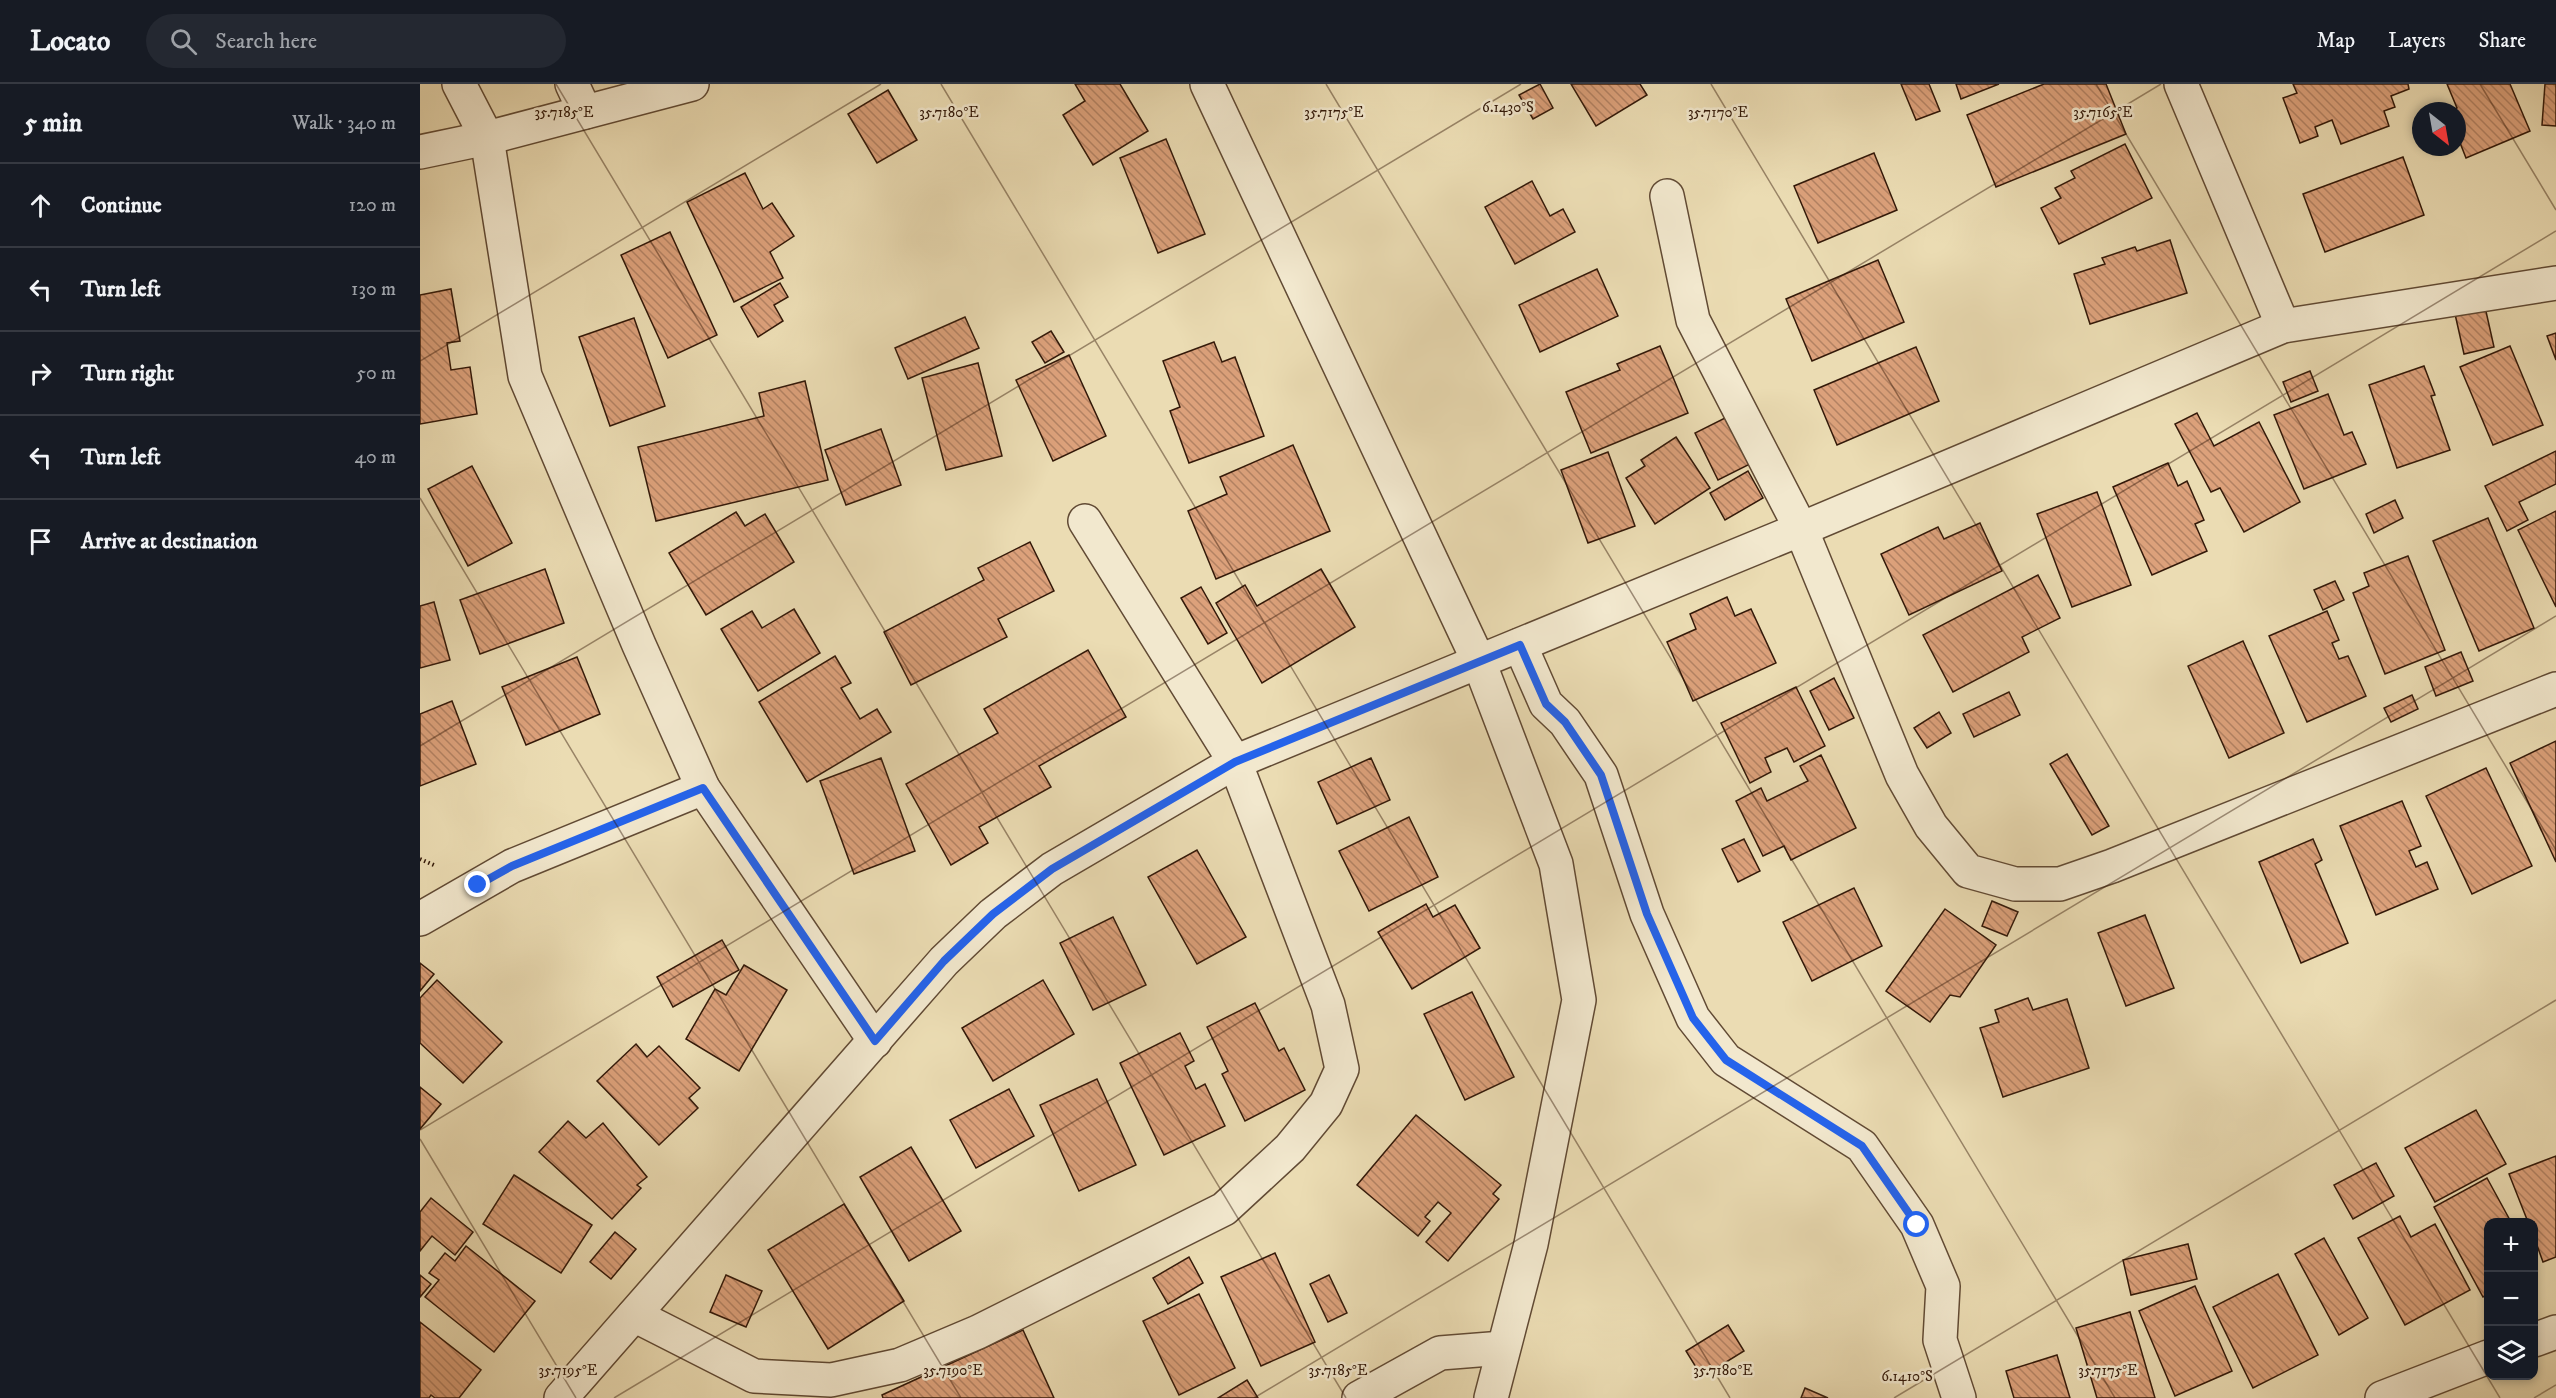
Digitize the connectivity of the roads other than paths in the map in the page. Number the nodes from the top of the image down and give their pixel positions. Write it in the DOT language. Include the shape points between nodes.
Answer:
graph roads {
  1 [pos="459,84"];
  2 [pos="692,84"];
  3 [pos="1207,84"];
  4 [pos="2181,84"];
  5 [pos="579,98"];
  6 [pos="487,138"];
  7 [pos="420,152"];
  8 [pos="1667,196"];
  9 [pos="2556,283"];
  10 [pos="2283,326"];
  11 [pos="1085,521"];
  12 [pos="1801,529"];
  13 [pos="1520,645"];
  14 [pos="1479,662"];
  15 [pos="2556,689"];
  16 [pos="1235,762"];
  17 [pos="703,788"];
  18 [pos="420,919"];
  19 [pos="875,1041"];
  20 [pos="634,1315"];
  21 [pos="2556,1332"];
  22 [pos="2538,1339"];
  23 [pos="1503,1348"];
  24 [pos="2484,1359"];
  25 [pos="561,1398"];
  26 [pos="1359,1398"];
  27 [pos="1491,1398"];
  28 [pos="1959,1398"];
  29 [pos="2382,1398"];
  1 -- 6 [label="street"];
  2 -- 5 [label="street"];
  3 -- 14 [label="street"];
  4 -- 10 [label="street"];
  5 -- 6 [label="street"];
  6 -- 7 [label="street"];
  6 -- 17 [label="street" via="525,376"];
  8 -- 12 [label="street" via="1693,320"];
  9 -- 10 [label="street"];
  10 -- 12 [label="street"];
  11 -- 16 [label="street"];
  12 -- 13 [label="street"];
  12 -- 15 [label="street" via="1902,775 1931,826 1968,871 2015,884 2060,884 2112,866"];
  13 -- 14 [label="street"];
  13 -- 28 [label="street" via="1546,704 1565,722 1601,775 1647,914 1693,1018 1726,1060 1862,1146 1917,1225 1943,1286 1940,1340"];
  14 -- 16 [label="street"];
  14 -- 23 [label="street" via="1556,864 1579,1000 1531,1244"];
  16 -- 19 [label="street" via="1052,869 993,914 944,961"];
  16 -- 20 [label="street" via="1328,1005 1342,1069 1326,1104 1290,1148 1224,1209 978,1332 900,1365 831,1380 754,1376"];
  17 -- 18 [label="street" via="512,866"];
  17 -- 19 [label="street"];
  19 -- 20 [label="street"];
  20 -- 25 [label="street"];
  21 -- 22 [label="street"];
  23 -- 26 [label="street" via="1440,1353"];
  23 -- 27 [label="street"];
  24 -- 29 [label="street"];
}
